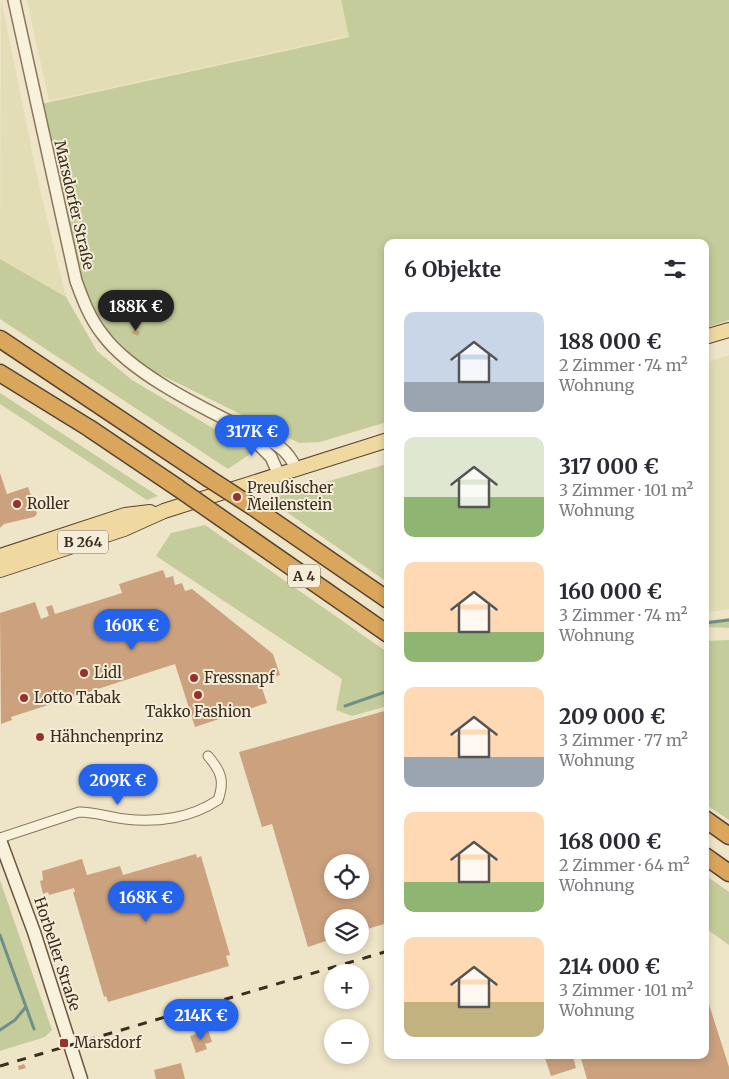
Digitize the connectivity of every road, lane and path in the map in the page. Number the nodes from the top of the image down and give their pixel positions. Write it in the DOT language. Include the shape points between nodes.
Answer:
graph roads {
  1 [pos="14,0"];
  2 [pos="729,330"];
  3 [pos="709,336"];
  4 [pos="0,339"];
  5 [pos="0,373"];
  6 [pos="242,428"];
  7 [pos="384,441"];
  8 [pos="296,469"];
  9 [pos="278,475"];
  10 [pos="164,511"];
  11 [pos="0,556"];
  12 [pos="0,570"];
  13 [pos="384,597"];
  14 [pos="384,631"];
  15 [pos="208,756"];
  16 [pos="709,822"];
  17 [pos="729,836"];
  18 [pos="0,839"];
  19 [pos="709,859"];
  20 [pos="729,873"];
  21 [pos="80,1079"];
  1 -- 6 [label="street, Marsdorfer Straße" via="76,280 86,307 102,335 142,372"];
  2 -- 3 [label="main road"];
  4 -- 13 [label="highway, A 4, bridge"];
  5 -- 14 [label="highway, A 4, bridge" via="89,428"];
  6 -- 8 [label="street, Marsdorfer Straße" via="288,452"];
  6 -- 9 [label="street, Marsdorfer Straße" via="270,456"];
  7 -- 8 [label="main road, B 264"];
  8 -- 9 [label="main road, B 264"];
  9 -- 10 [label="main road, B 264"];
  10 -- 11 [label="main road, B 264" via="125,516"];
  10 -- 12 [label="main road, B 264" via="124,529"];
  15 -- 18 [label="street, Horbeller Straße" via="218,768 222,788 218,800 187,816 153,820 79,812"];
  16 -- 17 [label="highway"];
  18 -- 21 [label="main road, Horbeller Straße" via="34,932"];
  19 -- 20 [label="highway"];
}
